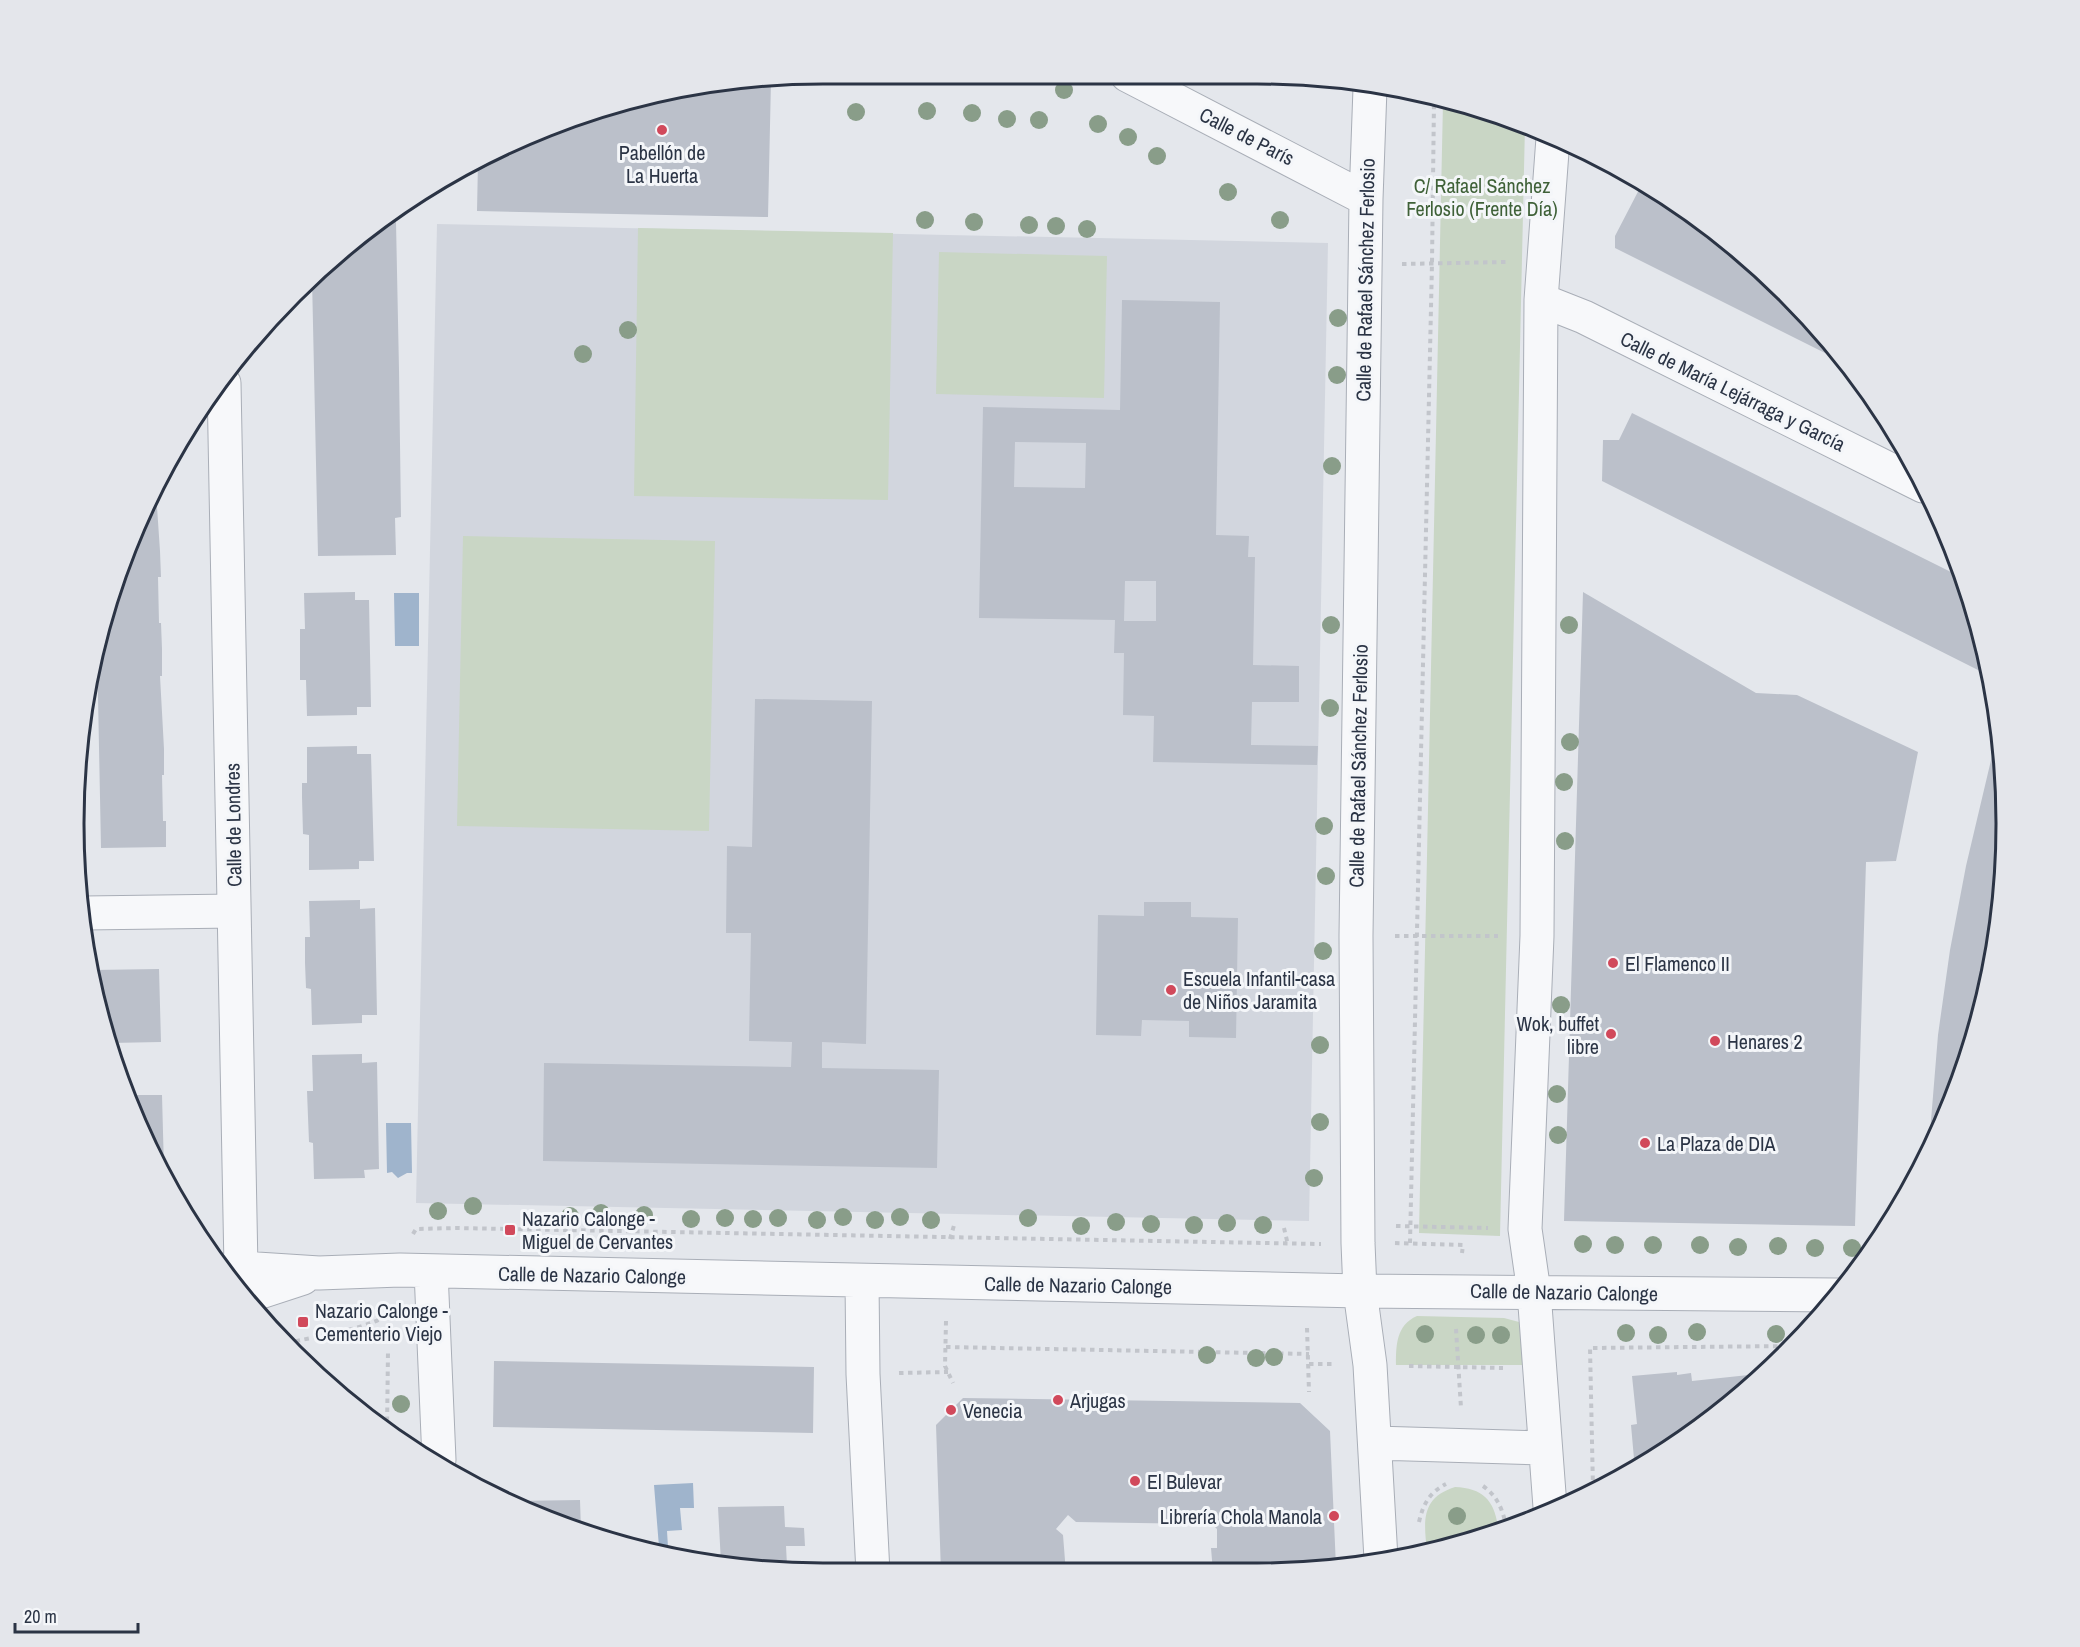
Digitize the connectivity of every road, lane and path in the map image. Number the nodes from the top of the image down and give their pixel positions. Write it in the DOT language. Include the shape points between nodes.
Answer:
graph roads {
  1 [pos="1144,84"];
  2 [pos="1370,93"];
  3 [pos="1434,106"];
  4 [pos="1552,146"];
  5 [pos="1366,199"];
  6 [pos="1510,262"];
  7 [pos="1432,263"];
  8 [pos="1541,300"];
  9 [pos="224,391"];
  10 [pos="1911,480"];
  11 [pos="234,911"];
  12 [pos="89,913"];
  13 [pos="1356,936"];
  14 [pos="1416,936"];
  15 [pos="1537,936"];
  16 [pos="1410,1227"];
  17 [pos="1525,1228"];
  18 [pos="1358,1234"];
  19 [pos="1410,1244"];
  20 [pos="416,1270"];
  21 [pos="237,1274"];
  22 [pos="240,1278"];
  23 [pos="862,1281"];
  24 [pos="1360,1290"];
  25 [pos="1454,1291"];
  26 [pos="1534,1292"];
  27 [pos="1826,1295"];
  28 [pos="399,1304"];
  29 [pos="296,1341"];
  30 [pos="1779,1346"];
  31 [pos="946,1347"];
  32 [pos="388,1351"];
  33 [pos="1309,1354"];
  34 [pos="1309,1364"];
  35 [pos="1370,1365"];
  36 [pos="1458,1366"];
  37 [pos="1539,1368"];
  38 [pos="1591,1369"];
  39 [pos="387,1420"];
  40 [pos="1375,1443"];
  41 [pos="1463,1446"];
  42 [pos="1545,1448"];
  43 [pos="438,1454"];
  44 [pos="1593,1482"];
  45 [pos="1449,1483"];
  46 [pos="1479,1484"];
  47 [pos="1550,1502"];
  48 [pos="1505,1520"];
  49 [pos="1420,1531"];
  50 [pos="1381,1552"];
  51 [pos="872,1563"];
  1 -- 5 [label="street, Calle de París"];
  2 -- 5 [label="street, Calle de Rafael Sánchez Ferlosio"];
  3 -- 7 [label="path"];
  4 -- 8 [label="street"];
  5 -- 13 [label="street, Calle de Rafael Sánchez Ferlosio"];
  6 -- 7 [label="path"];
  7 -- 14 [label="path"];
  8 -- 10 [label="street, Calle de María Lejárraga y García" via="1584,317"];
  8 -- 15 [label="street"];
  9 -- 11 [label="street, Calle de Londres"];
  11 -- 12 [label="street"];
  11 -- 21 [label="street, Calle de Londres"];
  13 -- 14 [label="path"];
  13 -- 18 [label="street, Calle de Rafael Sánchez Ferlosio"];
  14 -- 15 [label="path"];
  14 -- 16 [label="path"];
  15 -- 17 [label="street"];
  16 -- 17 [label="path"];
  16 -- 18 [label="path"];
  16 -- 19 [label="path"];
  17 -- 26 [label="street"];
  18 -- 19 [label="path"];
  18 -- 20 [label="path" via="416,1229 405,1248"];
  18 -- 24 [label="street, Calle de Rafael Sánchez Ferlosio"];
  19 -- 25 [label="path" via="1463,1245"];
  20 -- 22 [label="street, Calle de Nazario Calonge"];
  20 -- 23 [label="street, Calle de Nazario Calonge"];
  20 -- 43 [label="street"];
  23 -- 24 [label="street, Calle de Nazario Calonge"];
  23 -- 51 [label="street"];
  24 -- 25 [label="street, Calle de Nazario Calonge"];
  24 -- 35 [label="street, Calle de Rafael Sánchez Ferlosio"];
  25 -- 26 [label="street, Calle de Nazario Calonge"];
  25 -- 36 [label="path"];
  26 -- 27 [label="street, Calle de Nazario Calonge"];
  26 -- 37 [label="street"];
  28 -- 29 [label="path" via="388,1316 365,1325"];
  30 -- 38 [label="path" via="1590,1348"];
  31 -- 33 [label="path"];
  32 -- 39 [label="path"];
  34 -- 35 [label="path"];
  35 -- 36 [label="path"];
  35 -- 40 [label="street, Calle de Rafael Sánchez Ferlosio"];
  36 -- 37 [label="path"];
  36 -- 41 [label="path"];
  37 -- 38 [label="path"];
  37 -- 42 [label="street"];
  38 -- 44 [label="path"];
  40 -- 41 [label="street"];
  40 -- 50 [label="street, Calle de Rafael Sánchez Ferlosio"];
  41 -- 42 [label="street"];
  42 -- 47 [label="street"];
  45 -- 49 [label="path" via="1426,1500 1419,1520"];
  46 -- 48 [label="path" via="1501,1506"];
}
